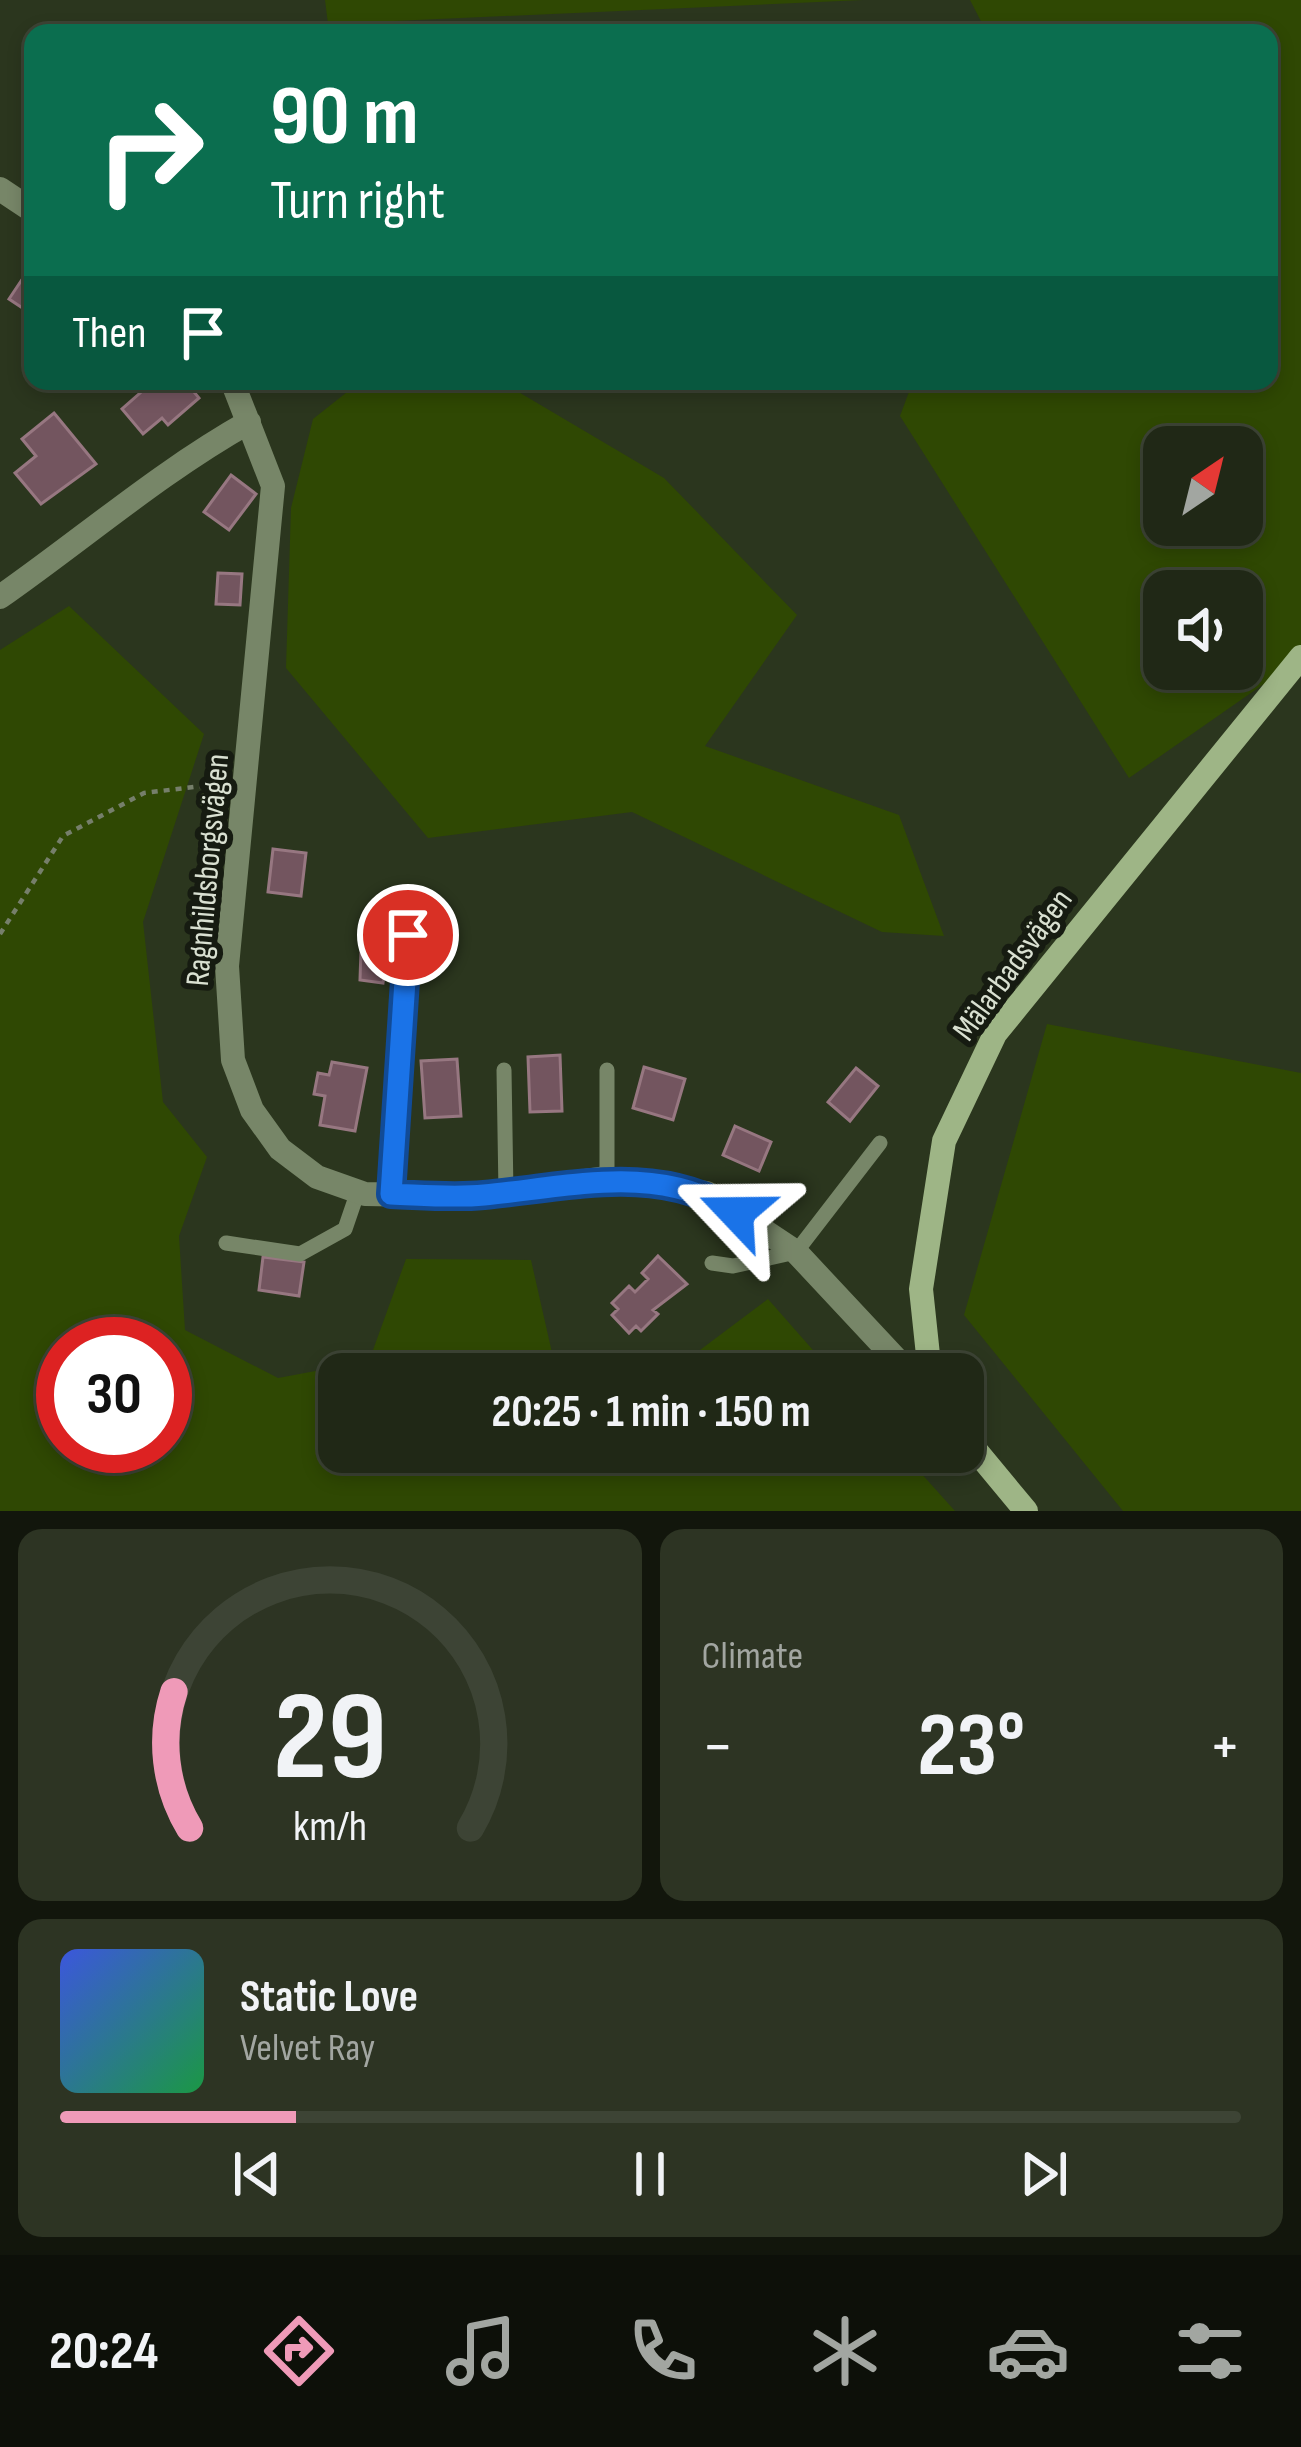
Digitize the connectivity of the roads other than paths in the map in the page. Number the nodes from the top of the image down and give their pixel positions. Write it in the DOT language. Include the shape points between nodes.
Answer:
graph roads {
  1 [pos="236,390"];
  2 [pos="248,422"];
  3 [pos="0,597"];
  4 [pos="1301,657"];
  5 [pos="408,935"];
  6 [pos="504,1070"];
  7 [pos="607,1070"];
  8 [pos="880,1142"];
  9 [pos="607,1178"];
  10 [pos="358,1191"];
  11 [pos="506,1193"];
  12 [pos="391,1194"];
  13 [pos="226,1244"];
  14 [pos="796,1252"];
  15 [pos="712,1264"];
  16 [pos="890,1353"];
  17 [pos="928,1353"];
  18 [pos="984,1460"];
  19 [pos="1026,1511"];
  1 -- 2 [label="street, Ragnhildsborgsvägen"];
  2 -- 3 [label="street" via="180,461"];
  2 -- 10 [label="street, Ragnhildsborgsvägen" via="273,486 227,966 233,1060 252,1110 280,1149 317,1177"];
  4 -- 17 [label="street, Mälarbadsvägen" via="995,1034 944,1141 921,1289"];
  5 -- 12 [label="lane"];
  6 -- 11 [label="lane"];
  7 -- 9 [label="lane"];
  8 -- 14 [label="lane"];
  9 -- 11 [label="street, Ragnhildsborgsvägen"];
  9 -- 14 [label="street, Ragnhildsborgsvägen" via="706,1193"];
  10 -- 12 [label="street, Ragnhildsborgsvägen"];
  10 -- 13 [label="lane" via="345,1229 300,1254"];
  11 -- 12 [label="street, Ragnhildsborgsvägen"];
  14 -- 15 [label="lane" via="734,1267"];
  14 -- 16 [label="street, Ragnhildsborgsvägen"];
  18 -- 19 [label="street"];
}
